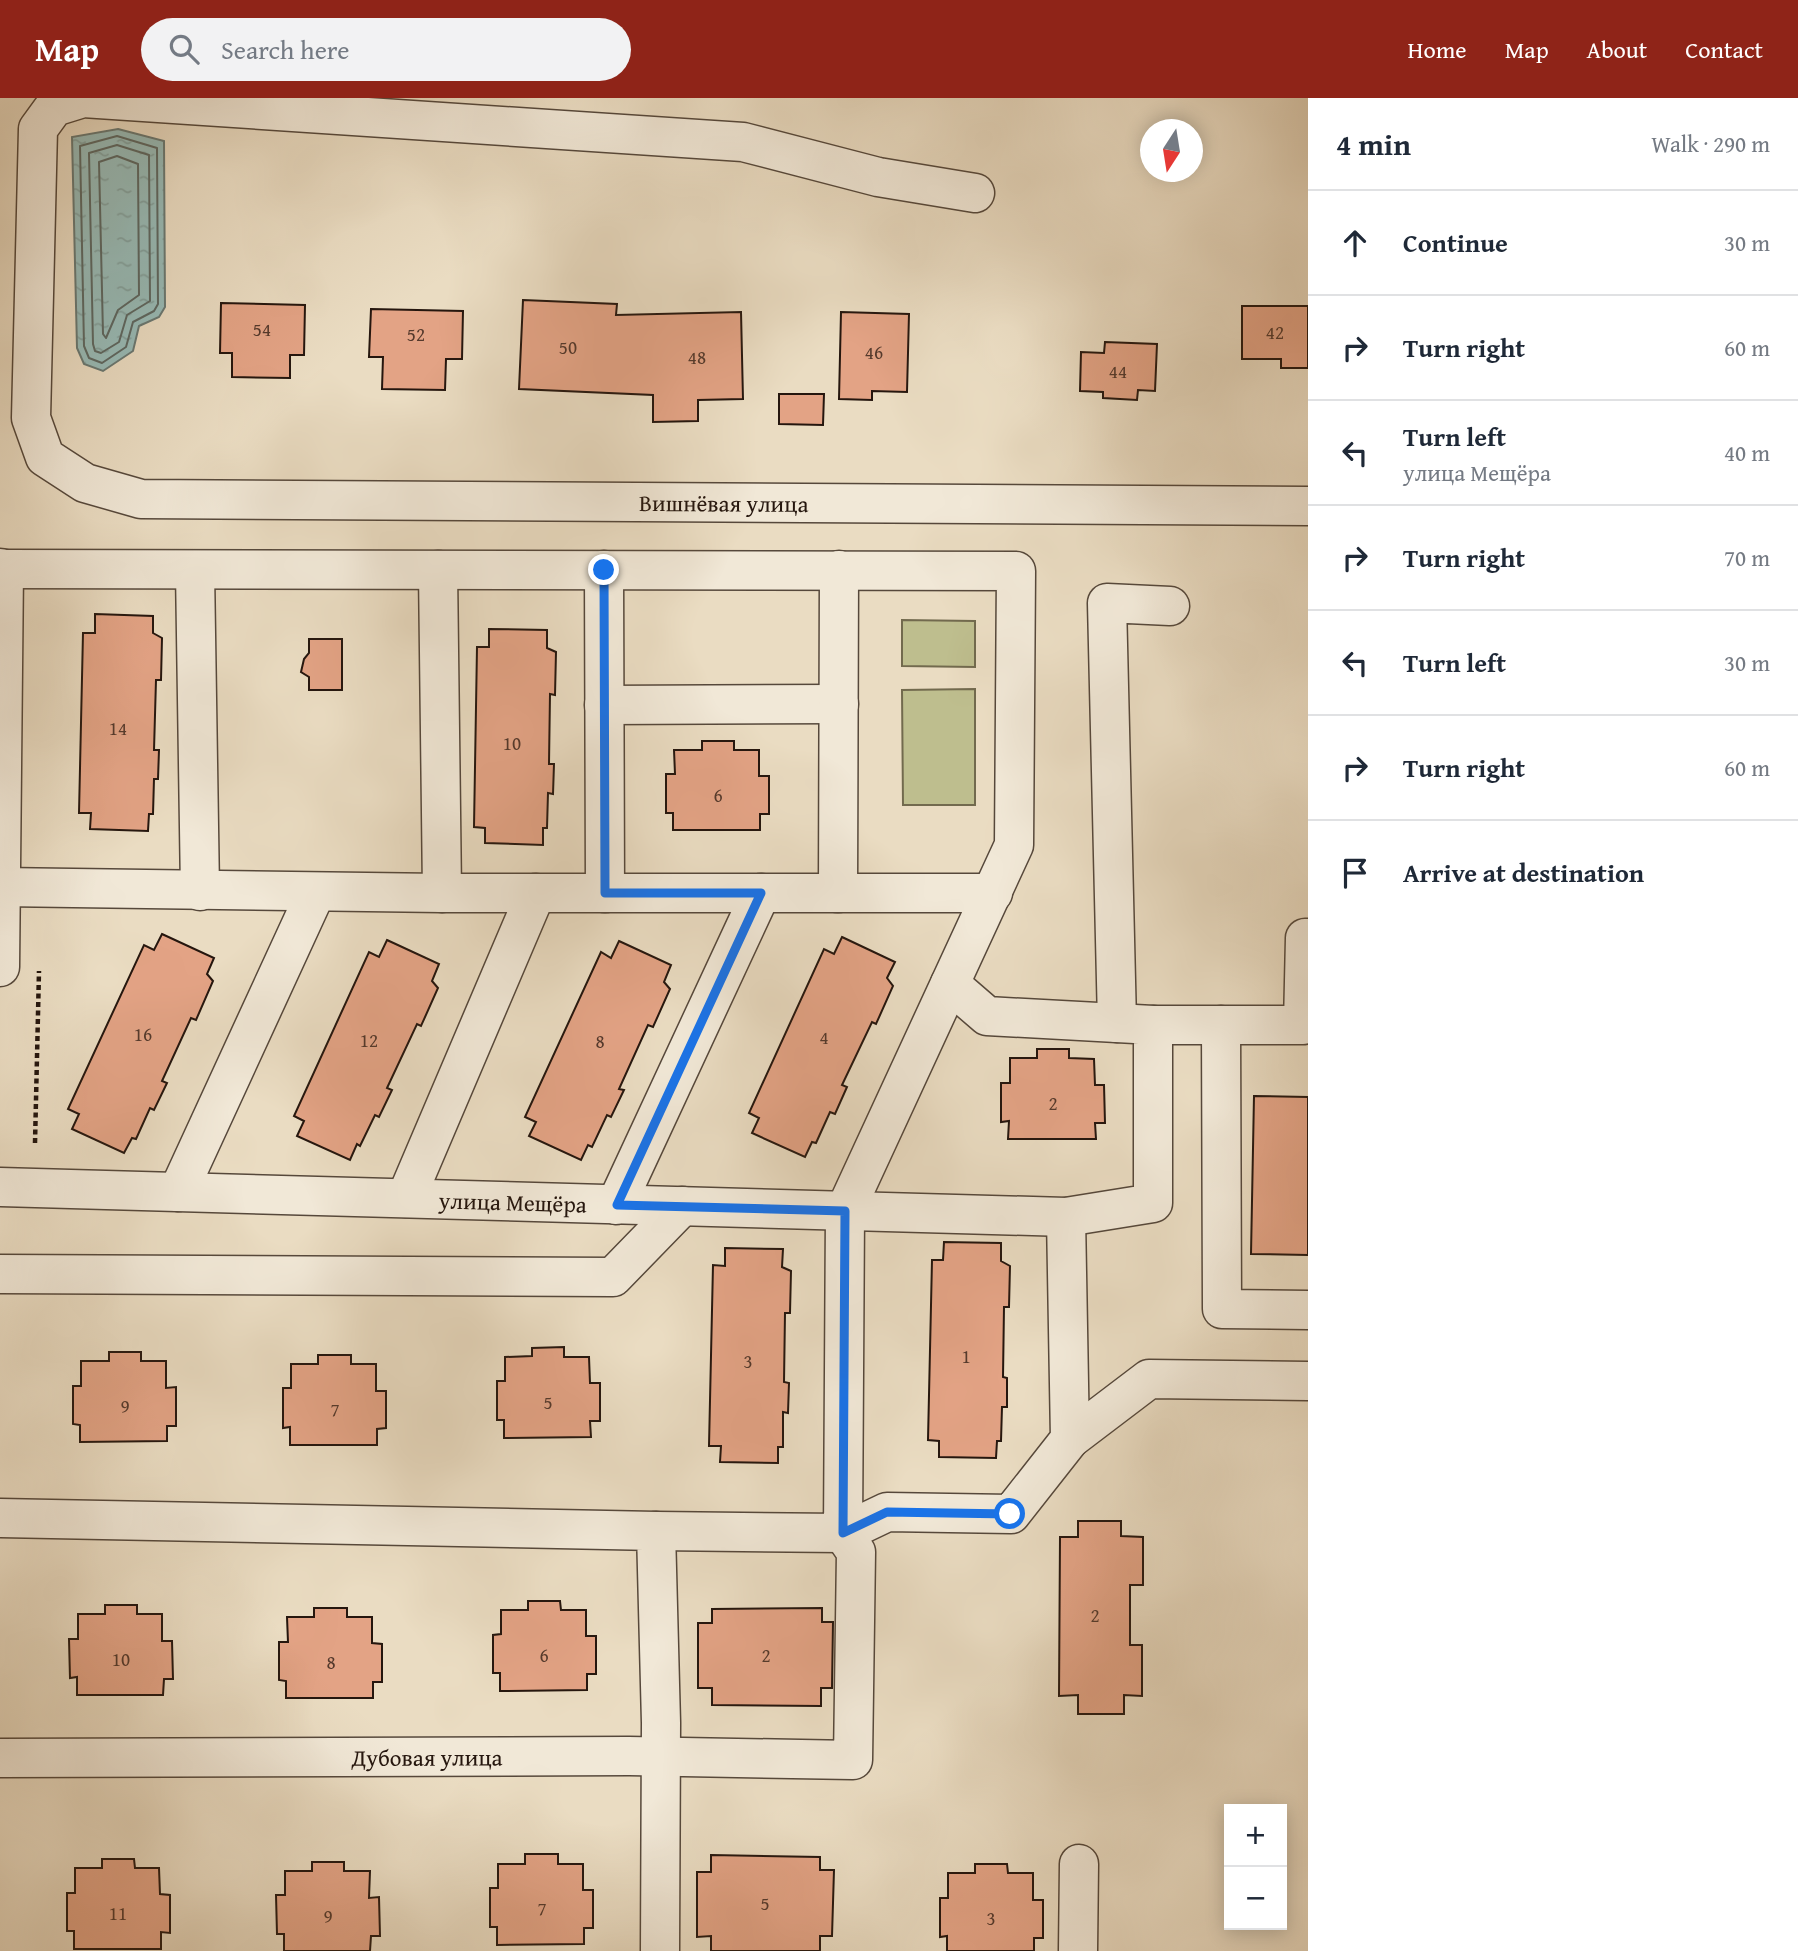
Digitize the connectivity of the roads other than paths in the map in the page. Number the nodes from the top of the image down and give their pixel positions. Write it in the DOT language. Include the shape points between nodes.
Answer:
graph roads {
  1 [pos="975,193"];
  2 [pos="1308,506"];
  3 [pos="2,569"];
  4 [pos="195,570"];
  5 [pos="438,570"];
  6 [pos="604,570"];
  7 [pos="839,570"];
  8 [pos="1170,606"];
  9 [pos="839,704"];
  10 [pos="604,705"];
  11 [pos="1,887"];
  12 [pos="200,891"];
  13 [pos="316,892"];
  14 [pos="993,892"];
  15 [pos="442,893"];
  16 [pos="536,893"];
  17 [pos="605,893"];
  18 [pos="761,893"];
  19 [pos="838,893"];
  20 [pos="1308,938"];
  21 [pos="0,967"];
  22 [pos="950,984"];
  23 [pos="1135,1024"];
  24 [pos="1221,1025"];
  25 [pos="0,1186"];
  26 [pos="178,1192"];
  27 [pos="406,1198"];
  28 [pos="617,1205"];
  29 [pos="682,1206"];
  30 [pos="845,1211"];
  31 [pos="1066,1217"];
  32 [pos="0,1274"];
  33 [pos="1308,1310"];
  34 [pos="1308,1381"];
  35 [pos="1070,1439"];
  36 [pos="0,1518"];
  37 [pos="656,1531"];
  38 [pos="843,1533"];
  39 [pos="659,1757"];
  40 [pos="0,1758"];
  41 [pos="1079,1864"];
  42 [pos="660,1951"];
  43 [pos="1078,1951"];
  1 -- 2 [label="street, Вишнёвая улица" via="878,177 743,142 83,98 54,107 38,130 31,418 45,457 85,483 141,499"];
  3 -- 4 [label="street"];
  3 -- 11 [label="street"];
  4 -- 5 [label="street"];
  4 -- 12 [label="street"];
  5 -- 6 [label="street"];
  5 -- 15 [label="street"];
  6 -- 7 [label="street"];
  6 -- 10 [label="street"];
  7 -- 9 [label="street"];
  7 -- 14 [label="street" via="1016,570 1014,845"];
  8 -- 23 [label="street" via="1107,603"];
  9 -- 10 [label="street"];
  9 -- 19 [label="street"];
  10 -- 17 [label="street"];
  11 -- 12 [label="street"];
  11 -- 21 [label="street"];
  12 -- 13 [label="street"];
  13 -- 15 [label="street"];
  13 -- 26 [label="street"];
  14 -- 19 [label="street"];
  14 -- 22 [label="street"];
  15 -- 16 [label="street"];
  16 -- 17 [label="street"];
  16 -- 27 [label="street"];
  17 -- 18 [label="street"];
  18 -- 19 [label="street"];
  18 -- 28 [label="street"];
  20 -- 24 [label="street" via="1303,1026"];
  22 -- 23 [label="street" via="987,1016"];
  22 -- 30 [label="street"];
  23 -- 24 [label="street"];
  23 -- 31 [label="street, улица Мещёра" via="1153,1203"];
  24 -- 33 [label="street" via="1222,1309"];
  25 -- 26 [label="street, улица Мещёра"];
  26 -- 27 [label="street, улица Мещёра"];
  27 -- 28 [label="street, улица Мещёра"];
  28 -- 29 [label="street, улица Мещёра"];
  29 -- 30 [label="street, улица Мещёра"];
  29 -- 32 [label="street" via="612,1277"];
  30 -- 31 [label="street, улица Мещёра"];
  30 -- 38 [label="street"];
  31 -- 35 [label="street"];
  34 -- 35 [label="street" via="1149,1379"];
  35 -- 38 [label="street" via="1010,1514 887,1512"];
  36 -- 37 [label="street"];
  37 -- 38 [label="street"];
  37 -- 39 [label="street"];
  38 -- 39 [label="street, Дубовая улица" via="856,1552 853,1760"];
  39 -- 40 [label="street, Дубовая улица"];
  39 -- 42 [label="street"];
  41 -- 43 [label="street"];
}
